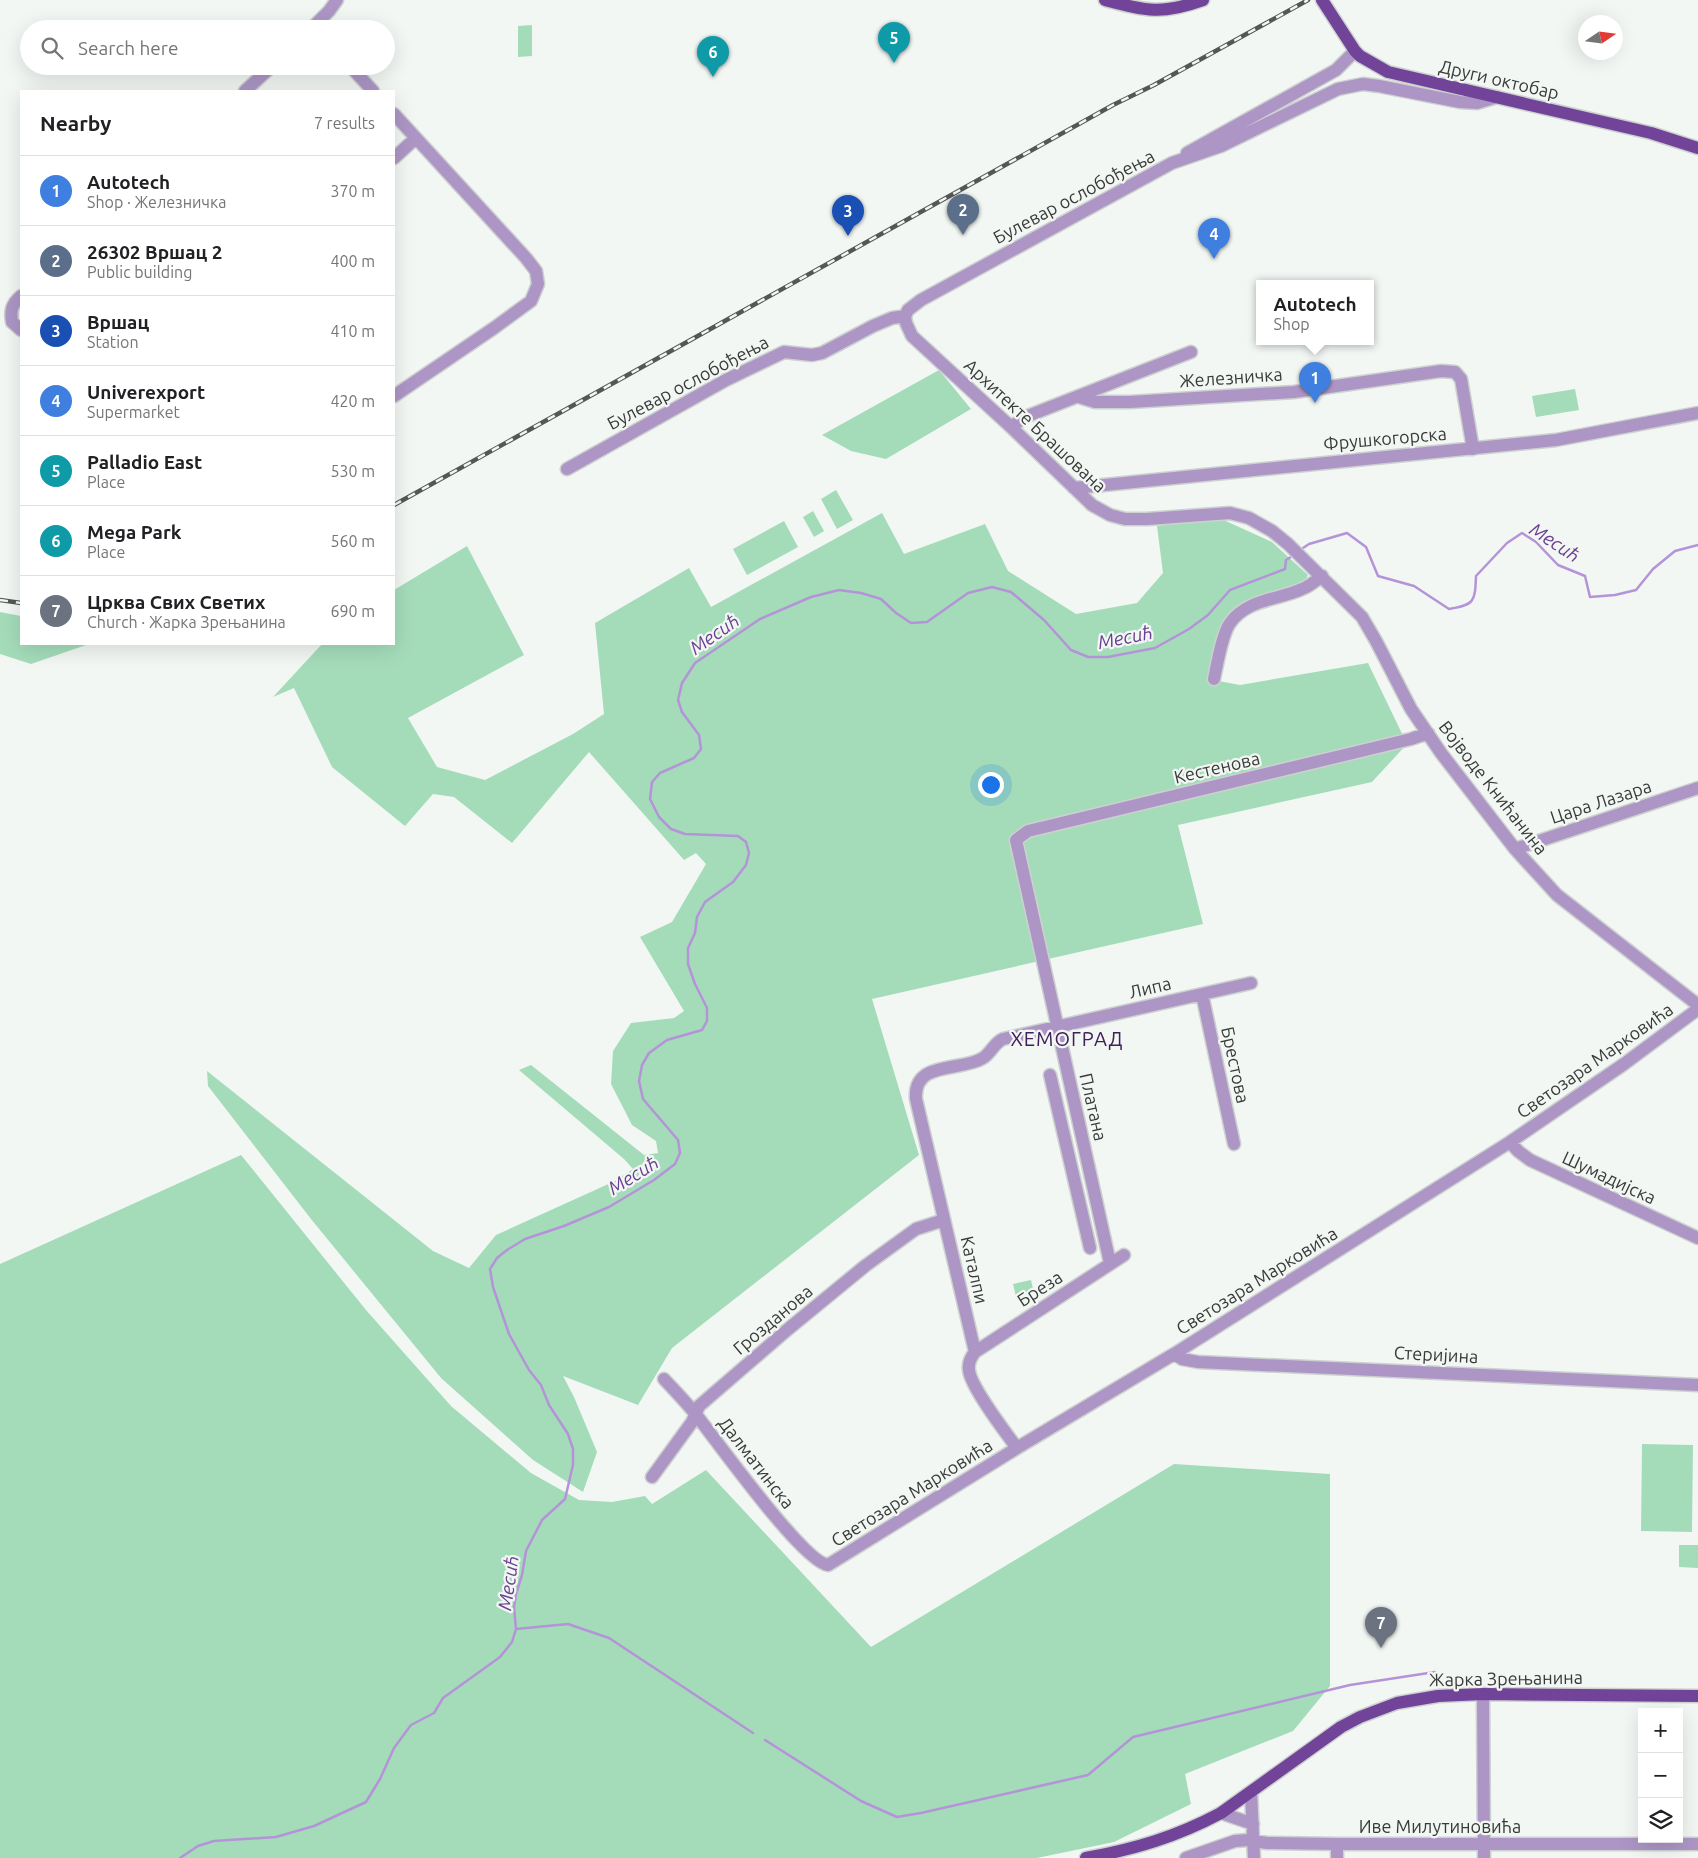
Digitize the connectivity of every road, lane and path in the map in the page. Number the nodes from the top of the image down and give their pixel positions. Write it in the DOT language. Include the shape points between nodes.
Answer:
graph roads {
  1 [pos="337,0"];
  2 [pos="1105,0"];
  3 [pos="1202,0"];
  4 [pos="1322,0"];
  5 [pos="321,20"];
  6 [pos="1355,51"];
  7 [pos="262,75"];
  8 [pos="358,75"];
  9 [pos="245,90"];
  10 [pos="372,90"];
  11 [pos="1497,97"];
  12 [pos="395,115"];
  13 [pos="1224,131"];
  14 [pos="416,138"];
  15 [pos="1238,138"];
  16 [pos="1698,148"];
  17 [pos="1205,152"];
  18 [pos="395,157"];
  19 [pos="1172,163"];
  20 [pos="20,297"];
  21 [pos="905,316"];
  22 [pos="20,329"];
  23 [pos="1191,352"];
  24 [pos="395,395"];
  25 [pos="1079,397"];
  26 [pos="1698,413"];
  27 [pos="1011,427"];
  28 [pos="1473,449"];
  29 [pos="567,470"];
  30 [pos="1074,488"];
  31 [pos="1301,557"];
  32 [pos="1322,576"];
  33 [pos="1214,679"];
  34 [pos="1428,733"];
  35 [pos="1698,788"];
  36 [pos="1016,840"];
  37 [pos="1515,849"];
  38 [pos="1251,983"];
  39 [pos="1202,994"];
  40 [pos="1698,1005"];
  41 [pos="1698,1010"];
  42 [pos="1057,1027"];
  43 [pos="1050,1075"];
  44 [pos="916,1087"];
  45 [pos="1510,1142"];
  46 [pos="1234,1144"];
  47 [pos="1094,1188"];
  48 [pos="1077,1192"];
  49 [pos="944,1220"];
  50 [pos="1698,1238"];
  51 [pos="1090,1248"];
  52 [pos="1124,1255"];
  53 [pos="1110,1263"];
  54 [pos="975,1352"];
  55 [pos="1174,1354"];
  56 [pos="664,1379"];
  57 [pos="1698,1385"];
  58 [pos="696,1414"];
  59 [pos="1017,1448"];
  60 [pos="652,1477"];
  61 [pos="824,1565"];
  62 [pos="1483,1694"];
  63 [pos="1698,1696"];
  64 [pos="1251,1792"];
  65 [pos="1221,1813"];
  66 [pos="1253,1824"];
  67 [pos="1254,1840"];
  68 [pos="1337,1844"];
  69 [pos="1484,1844"];
  70 [pos="1698,1844"];
  71 [pos="1086,1858"];
  72 [pos="1186,1858"];
  73 [pos="1254,1858"];
  74 [pos="1337,1858"];
  75 [pos="1484,1858"];
  1 -- 5 [label="street"];
  2 -- 3 [label="main road" via="1144,10 1180,8"];
  4 -- 6 [label="main road, Други октобар"];
  6 -- 11 [label="main road, Други октобар" via="1388,72"];
  6 -- 13 [label="street, Булевар ослобођења" via="1336,70"];
  7 -- 9 [label="street"];
  8 -- 10 [label="street"];
  11 -- 15 [label="street, Булевар ослобођења" via="1478,103 1460,102 1379,86 1350,86 1325,94"];
  11 -- 16 [label="main road, Други октобар" via="1652,133"];
  12 -- 14 [label="street"];
  13 -- 15 [label="street"];
  13 -- 17 [label="street, Булевар ослобођења"];
  13 -- 19 [label="street, Булевар ослобођења"];
  14 -- 18 [label="street"];
  14 -- 24 [label="street" via="526,258 536,271 538,284 531,301"];
  15 -- 17 [label="street, Булевар ослобођења"];
  17 -- 19 [label="street, Булевар ослобођења"];
  19 -- 21 [label="street, Булевар ослобођења" via="921,300"];
  20 -- 22 [label="street" via="13,303 11,313 12,322"];
  21 -- 27 [label="street, Архитекте Брашована" via="912,336"];
  21 -- 29 [label="street, Булевар ослобођења" via="881,322 812,355 784,352 726,380"];
  23 -- 25 [label="street"];
  25 -- 27 [label="street" via="1025,417"];
  25 -- 28 [label="street, Железничка" via="1095,402 1130,402 1275,393 1449,371 1461,379"];
  26 -- 28 [label="street, Фрушкогорска" via="1556,440"];
  27 -- 30 [label="street, Архитекте Брашована"];
  28 -- 30 [label="street, Фрушкогорска"];
  30 -- 31 [label="street, Архитекте Брашована" via="1092,505 1118,517 1147,519 1230,512 1272,531"];
  31 -- 32 [label="street, Војводе Книћанина"];
  32 -- 33 [label="street" via="1301,590 1269,599 1238,614 1229,624"];
  32 -- 34 [label="street, Војводе Книћанина" via="1362,617"];
  34 -- 36 [label="street, Кестенова" via="1028,831"];
  34 -- 37 [label="street, Војводе Книћанина"];
  35 -- 37 [label="street, Цара Лазара"];
  36 -- 42 [label="street, Платана"];
  37 -- 40 [label="street, Војводе Книћанина" via="1557,895"];
  38 -- 39 [label="street, Липа"];
  39 -- 42 [label="street, Липа"];
  39 -- 46 [label="street, Брестова"];
  41 -- 45 [label="street, Светозара Марковића"];
  42 -- 44 [label="street, Липа" via="1003,1039 983,1058 929,1073"];
  42 -- 47 [label="street, Платана"];
  43 -- 48 [label="street"];
  44 -- 49 [label="street, Каталпи"];
  45 -- 50 [label="street, Шумадијска" via="1530,1160"];
  45 -- 55 [label="street, Светозара Марковића"];
  47 -- 48 [label="street"];
  47 -- 53 [label="street, Платана"];
  48 -- 51 [label="street"];
  49 -- 54 [label="street, Каталпи"];
  49 -- 58 [label="street, Грозданова" via="916,1229 865,1266 700,1406"];
  52 -- 53 [label="street, Бреза"];
  53 -- 54 [label="street, Бреза"];
  54 -- 59 [label="street, Каталпи" via="968,1369 973,1383"];
  55 -- 57 [label="street, Стеријина" via="1198,1362"];
  55 -- 59 [label="street, Светозара Марковића"];
  56 -- 58 [label="street, Далматинска"];
  58 -- 60 [label="street, Грозданова"];
  58 -- 61 [label="street, Далматинска" via="773,1515"];
  59 -- 61 [label="street, Светозара Марковића"];
  62 -- 63 [label="main road, Жарка Зрењанина"];
  62 -- 64 [label="main road, Жарка Зрењанина" via="1417,1699 1360,1717 1322,1739"];
  62 -- 69 [label="street"];
  64 -- 65 [label="main road, Жарка Зрењанина"];
  64 -- 66 [label="street"];
  65 -- 66 [label="street"];
  65 -- 71 [label="main road, Жарка Зрењанина" via="1164,1839"];
  66 -- 67 [label="street"];
  67 -- 68 [label="street, Иве Милутиновића"];
  67 -- 72 [label="street, Иве Милутиновића" via="1235,1841"];
  67 -- 73 [label="street"];
  68 -- 69 [label="street, Иве Милутиновића"];
  68 -- 74 [label="street"];
  69 -- 70 [label="street, Иве Милутиновића"];
  69 -- 75 [label="street"];
}
